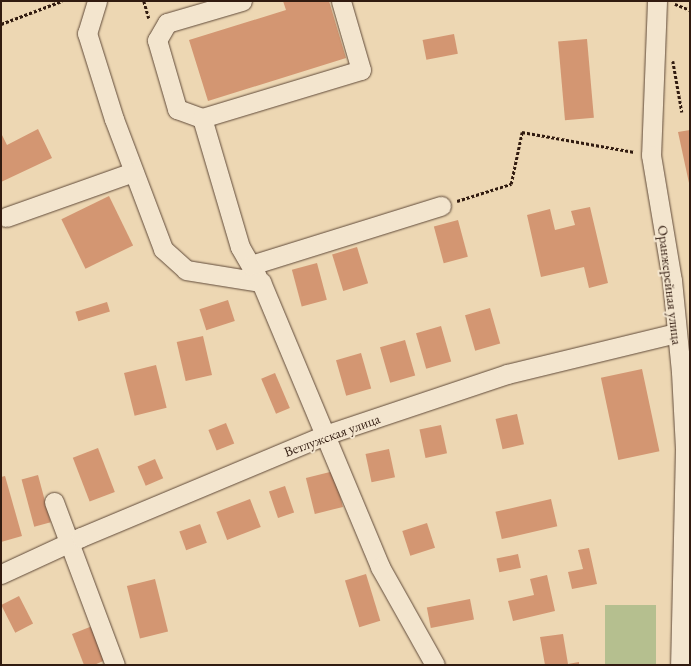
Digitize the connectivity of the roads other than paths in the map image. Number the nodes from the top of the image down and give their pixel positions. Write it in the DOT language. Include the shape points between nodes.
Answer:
graph roads {
  1 [pos="97,1"];
  2 [pos="242,1"];
  3 [pos="341,1"];
  4 [pos="658,1"];
  5 [pos="202,118"];
  6 [pos="133,172"];
  7 [pos="441,206"];
  8 [pos="6,217"];
  9 [pos="251,265"];
  10 [pos="261,282"];
  11 [pos="676,333"];
  12 [pos="325,435"];
  13 [pos="54,502"];
  14 [pos="70,542"];
  15 [pos="1,574"];
  16 [pos="115,665"];
  17 [pos="435,665"];
  18 [pos="680,665"];
  1 -- 6 [label="street" via="87,33"];
  2 -- 5 [label="street" via="167,22 157,40 177,109"];
  3 -- 5 [label="street" via="362,70"];
  4 -- 11 [label="street, Оранжерейная улица" via="651,155 672,280"];
  5 -- 9 [label="street" via="240,248"];
  6 -- 8 [label="street"];
  6 -- 10 [label="street" via="163,249 186,270"];
  7 -- 9 [label="street"];
  9 -- 10 [label="street"];
  10 -- 12 [label="street"];
  11 -- 12 [label="street, Ветлужская улица" via="507,374"];
  11 -- 18 [label="street, Оранжерейная улица" via="685,449"];
  12 -- 14 [label="street, Ветлужская улица"];
  12 -- 17 [label="street" via="380,567"];
  13 -- 14 [label="street"];
  14 -- 15 [label="street, Ветлужская улица"];
  14 -- 16 [label="street"];
}
